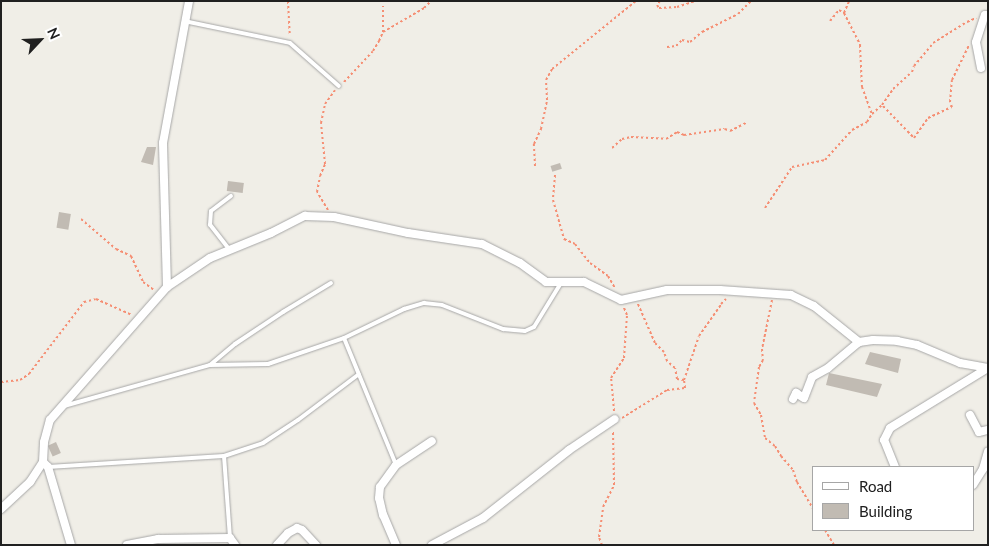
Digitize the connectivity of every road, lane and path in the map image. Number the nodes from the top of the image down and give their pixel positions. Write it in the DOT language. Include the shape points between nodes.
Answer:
graph roads {
  1 [pos="189,1"];
  2 [pos="288,1"];
  3 [pos="430,1"];
  4 [pos="636,1"];
  5 [pos="660,1"];
  6 [pos="695,1"];
  7 [pos="750,1"];
  8 [pos="849,1"];
  9 [pos="383,6"];
  10 [pos="844,13"];
  11 [pos="987,15"];
  12 [pos="184,21"];
  13 [pos="830,21"];
  14 [pos="383,32"];
  15 [pos="977,37"];
  16 [pos="290,43"];
  17 [pos="667,47"];
  18 [pos="981,68"];
  19 [pos="339,86"];
  20 [pos="882,105"];
  21 [pos="872,114"];
  22 [pos="746,123"];
  23 [pos="612,148"];
  24 [pos="535,166"];
  25 [pos="555,175"];
  26 [pos="231,196"];
  27 [pos="765,208"];
  28 [pos="334,217"];
  29 [pos="81,219"];
  30 [pos="229,249"];
  31 [pos="331,283"];
  32 [pos="561,283"];
  33 [pos="167,287"];
  34 [pos="736,292"];
  35 [pos="775,293"];
  36 [pos="160,295"];
  37 [pos="636,298"];
  38 [pos="621,300"];
  39 [pos="138,318"];
  40 [pos="344,338"];
  41 [pos="860,342"];
  42 [pos="210,365"];
  43 [pos="988,368"];
  44 [pos="359,374"];
  45 [pos="684,380"];
  46 [pos="1,382"];
  47 [pos="793,398"];
  48 [pos="64,406"];
  49 [pos="970,415"];
  50 [pos="618,419"];
  51 [pos="617,428"];
  52 [pos="988,430"];
  53 [pos="613,432"];
  54 [pos="432,441"];
  55 [pos="988,452"];
  56 [pos="224,456"];
  57 [pos="45,465"];
  58 [pos="396,465"];
  59 [pos="895,466"];
  60 [pos="974,483"];
  61 [pos="812,507"];
  62 [pos="1,509"];
  63 [pos="826,531"];
  64 [pos="232,541"];
  65 [pos="71,545"];
  66 [pos="127,545"];
  67 [pos="277,545"];
  68 [pos="316,545"];
  69 [pos="396,545"];
  70 [pos="432,545"];
  71 [pos="834,545"];
  1 -- 12 [label="street"];
  2 -- 16 [label="path"];
  3 -- 14 [label="path" via="424,8"];
  4 -- 24 [label="path" via="552,68 546,80 548,100 542,129 534,144"];
  5 -- 6 [label="path" via="659,8"];
  7 -- 17 [label="path" via="738,14 702,32 690,42 682,40 676,46"];
  8 -- 10 [label="path"];
  9 -- 14 [label="path"];
  10 -- 13 [label="path" via="839,10"];
  10 -- 21 [label="path" via="860,45 862,87"];
  11 -- 15 [label="street"];
  11 -- 20 [label="path" via="967,22 933,43"];
  12 -- 16 [label="lane"];
  12 -- 33 [label="street" via="163,144"];
  14 -- 19 [label="path" via="373,51"];
  15 -- 18 [label="street"];
  15 -- 20 [label="path" via="966,49 952,80 952,107 928,118 914,138"];
  16 -- 19 [label="lane"];
  19 -- 28 [label="path" via="325,104 321,124 325,164 317,192"];
  20 -- 21 [label="path"];
  21 -- 27 [label="path" via="852,130 825,160 792,167"];
  22 -- 23 [label="path" via="730,131 684,135 677,132 666,139 631,137 622,139"];
  25 -- 38 [label="path" via="553,200 564,239 575,244 590,263 608,276"];
  26 -- 30 [label="lane" via="211,212 210,225"];
  28 -- 30 [label="street" via="305,216 271,234"];
  28 -- 32 [label="street" via="402,232 482,244 520,263 546,282"];
  29 -- 36 [label="path" via="116,249 131,256 143,282"];
  30 -- 33 [label="street"];
  31 -- 42 [label="lane" via="283,312"];
  32 -- 38 [label="street" via="584,282"];
  32 -- 40 [label="lane" via="534,327 525,331 503,329 442,305 424,303 404,309"];
  33 -- 36 [label="street"];
  34 -- 35 [label="street"];
  34 -- 37 [label="street" via="667,290"];
  34 -- 45 [label="path" via="707,322 692,350"];
  35 -- 41 [label="street" via="791,295 814,306"];
  35 -- 61 [label="path" via="769,307 754,403 761,415 765,438 776,446 780,456 793,470 796,482"];
  36 -- 39 [label="street"];
  37 -- 38 [label="street"];
  37 -- 45 [label="path" via="656,343 675,368 678,379"];
  39 -- 46 [label="path" via="96,299 84,302 29,374 20,380"];
  39 -- 48 [label="street"];
  40 -- 42 [label="lane" via="268,364"];
  40 -- 44 [label="lane"];
  41 -- 43 [label="street" via="897,341 917,345 960,364"];
  41 -- 47 [label="street" via="812,377 804,398 796,393"];
  42 -- 48 [label="lane"];
  43 -- 59 [label="street" via="890,428 884,440"];
  44 -- 56 [label="lane" via="263,443"];
  44 -- 58 [label="lane"];
  45 -- 50 [label="path" via="683,390 667,390"];
  48 -- 57 [label="street" via="50,420 44,442"];
  49 -- 52 [label="street" via="979,432"];
  50 -- 70 [label="street" via="569,450 483,518"];
  51 -- 53 [label="path"];
  54 -- 58 [label="street"];
  55 -- 60 [label="street"];
  56 -- 57 [label="lane"];
  56 -- 64 [label="lane"];
  57 -- 62 [label="street"];
  57 -- 65 [label="street"];
  58 -- 69 [label="street" via="380,487 379,498 382,514"];
  63 -- 71 [label="path"];
  64 -- 66 [label="street" via="158,539"];
  67 -- 68 [label="street" via="297,528"];
}
